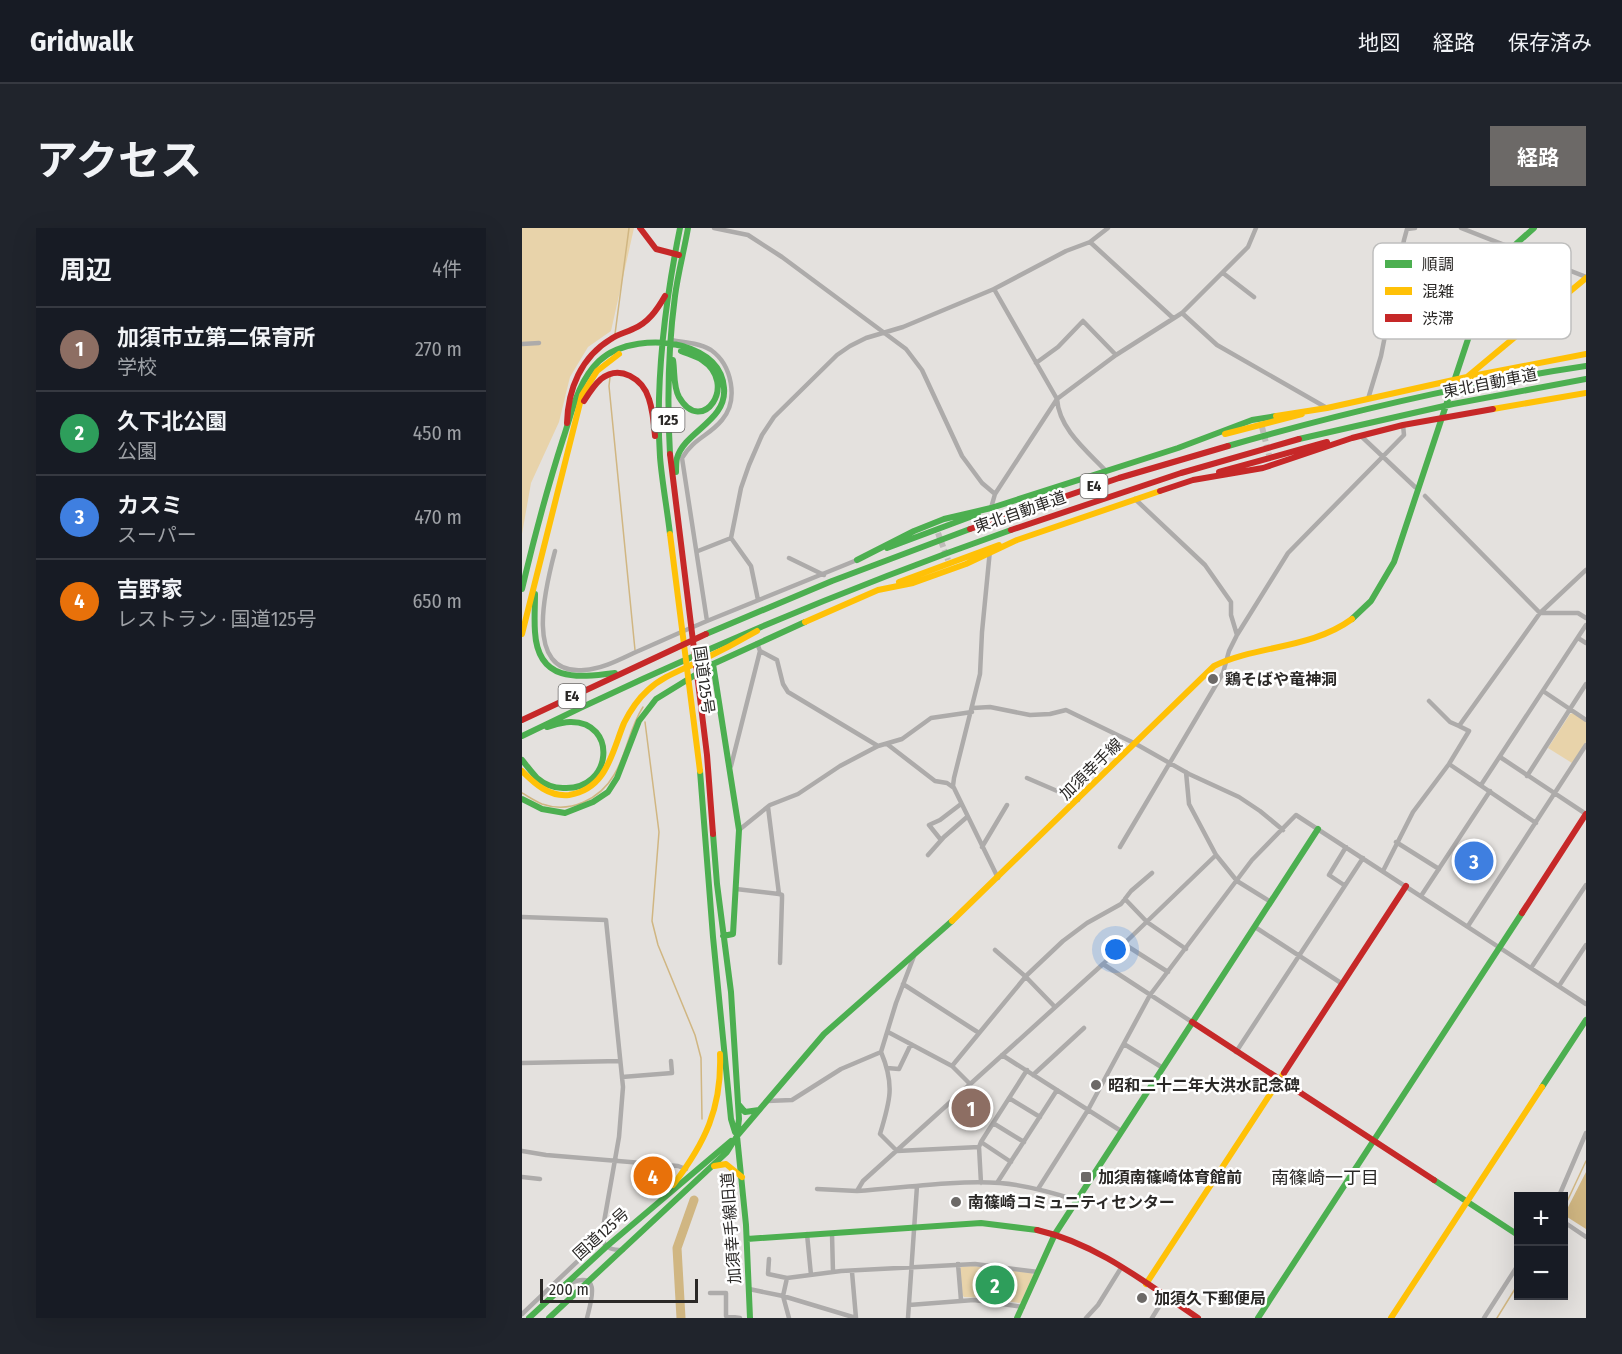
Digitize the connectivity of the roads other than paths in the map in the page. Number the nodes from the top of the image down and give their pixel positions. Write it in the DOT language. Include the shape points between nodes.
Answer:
graph roads {
  1 [pos="640,228"];
  2 [pos="680,228"];
  3 [pos="688,228"];
  4 [pos="714,228"];
  5 [pos="1108,228"];
  6 [pos="1256,228"];
  7 [pos="1415,228"];
  8 [pos="1461,228"];
  9 [pos="1534,228"];
  10 [pos="729,229"];
  11 [pos="1090,242"];
  12 [pos="1403,243"];
  13 [pos="1498,243"];
  14 [pos="1519,243"];
  15 [pos="674,254"];
  16 [pos="682,255"];
  17 [pos="1571,271"];
  18 [pos="1223,273"];
  19 [pos="1586,277"];
  20 [pos="994,289"];
  21 [pos="1571,290"];
  22 [pos="668,292"];
  23 [pos="1254,297"];
  24 [pos="1182,313"];
  25 [pos="1173,318"];
  26 [pos="883,332"];
  27 [pos="1384,339"];
  28 [pos="1469,339"];
  29 [pos="1512,339"];
  30 [pos="670,340"];
  31 [pos="539,343"];
  32 [pos="522,344"];
  33 [pos="669,353"];
  34 [pos="1586,354"];
  35 [pos="1116,355"];
  36 [pos="602,362"];
  37 [pos="1036,363"];
  38 [pos="1586,366"];
  39 [pos="1467,377"];
  40 [pos="1586,379"];
  41 [pos="721,385"];
  42 [pos="1586,393"];
  43 [pos="1057,399"];
  44 [pos="1368,399"];
  45 [pos="580,404"];
  46 [pos="1327,408"];
  47 [pos="567,424"];
  48 [pos="1403,425"];
  49 [pos="1360,436"];
  50 [pos="1352,438"];
  51 [pos="1204,439"];
  52 [pos="660,457"];
  53 [pos="1382,457"];
  54 [pos="1106,471"];
  55 [pos="1193,480"];
  56 [pos="1415,487"];
  57 [pos="995,494"];
  58 [pos="1425,496"];
  59 [pos="1135,499"];
  60 [pos="991,508"];
  61 [pos="677,524"];
  62 [pos="731,538"];
  63 [pos="555,551"];
  64 [pos="698,551"];
  65 [pos="990,551"];
  66 [pos="869,555"];
  67 [pos="789,558"];
  68 [pos="857,560"];
  69 [pos="1586,570"];
  70 [pos="824,575"];
  71 [pos="681,585"];
  72 [pos="522,588"];
  73 [pos="535,589"];
  74 [pos="878,590"];
  75 [pos="758,600"];
  76 [pos="793,612"];
  77 [pos="1540,613"];
  78 [pos="1586,618"];
  79 [pos="707,621"];
  80 [pos="1586,625"];
  81 [pos="522,634"];
  82 [pos="1237,635"];
  83 [pos="1578,638"];
  84 [pos="757,643"];
  85 [pos="1586,643"];
  86 [pos="760,651"];
  87 [pos="1228,658"];
  88 [pos="712,664"];
  89 [pos="622,672"];
  90 [pos="1586,684"];
  91 [pos="1542,691"];
  92 [pos="1429,701"];
  93 [pos="698,706"];
  94 [pos="1570,709"];
  95 [pos="972,710"];
  96 [pos="522,720"];
  97 [pos="1586,720"];
  98 [pos="1459,726"];
  99 [pos="533,730"];
  100 [pos="522,736"];
  101 [pos="887,744"];
  102 [pos="1136,744"];
  103 [pos="1586,745"];
  104 [pos="878,746"];
  105 [pos="1500,757"];
  106 [pos="522,760"];
  107 [pos="1170,763"];
  108 [pos="1449,764"];
  109 [pos="730,768"];
  110 [pos="522,771"];
  111 [pos="1186,772"];
  112 [pos="1527,776"];
  113 [pos="1027,778"];
  114 [pos="1481,785"];
  115 [pos="954,788"];
  116 [pos="547,789"];
  117 [pos="1490,791"];
  118 [pos="1554,794"];
  119 [pos="522,799"];
  120 [pos="1078,801"];
  121 [pos="961,804"];
  122 [pos="1007,805"];
  123 [pos="768,807"];
  124 [pos="1586,814"];
  125 [pos="967,817"];
  126 [pos="1536,823"];
  127 [pos="1318,829"];
  128 [pos="738,830"];
  129 [pos="1283,830"];
  130 [pos="941,840"];
  131 [pos="1396,842"];
  132 [pos="982,847"];
  133 [pos="1347,847"];
  134 [pos="1120,848"];
  135 [pos="928,855"];
  136 [pos="1216,855"];
  137 [pos="1363,858"];
  138 [pos="1439,869"];
  139 [pos="1383,871"];
  140 [pos="1152,873"];
  141 [pos="998,878"];
  142 [pos="1237,881"];
  143 [pos="1344,885"];
  144 [pos="1586,885"];
  145 [pos="1406,886"];
  146 [pos="736,889"];
  147 [pos="779,894"];
  148 [pos="1421,896"];
  149 [pos="1125,899"];
  150 [pos="1271,902"];
  151 [pos="522,917"];
  152 [pos="1147,922"];
  153 [pos="1468,926"];
  154 [pos="1255,927"];
  155 [pos="723,936"];
  156 [pos="713,937"];
  157 [pos="1124,944"];
  158 [pos="1586,945"];
  159 [pos="1499,946"];
  160 [pos="1185,949"];
  161 [pos="995,950"];
  162 [pos="914,956"];
  163 [pos="1299,956"];
  164 [pos="780,963"];
  165 [pos="1103,964"];
  166 [pos="1531,968"];
  167 [pos="1168,972"];
  168 [pos="1026,977"];
  169 [pos="1341,983"];
  170 [pos="903,984"];
  171 [pos="1559,986"];
  172 [pos="1150,995"];
  173 [pos="1586,1004"];
  174 [pos="1055,1007"];
  175 [pos="1586,1020"];
  176 [pos="1192,1022"];
  177 [pos="1084,1028"];
  178 [pos="888,1032"];
  179 [pos="979,1033"];
  180 [pos="911,1044"];
  181 [pos="1124,1044"];
  182 [pos="881,1052"];
  183 [pos="1236,1052"];
  184 [pos="1002,1055"];
  185 [pos="671,1060"];
  186 [pos="620,1061"];
  187 [pos="522,1063"];
  188 [pos="952,1066"];
  189 [pos="888,1068"];
  190 [pos="1162,1068"];
  191 [pos="1027,1070"];
  192 [pos="1033,1075"];
  193 [pos="622,1077"];
  194 [pos="1280,1080"];
  195 [pos="970,1084"];
  196 [pos="1057,1090"];
  197 [pos="1009,1098"];
  198 [pos="738,1101"];
  199 [pos="767,1101"];
  200 [pos="759,1110"];
  201 [pos="1088,1110"];
  202 [pos="1040,1117"];
  203 [pos="993,1123"];
  204 [pos="1121,1131"];
  205 [pos="1586,1132"];
  206 [pos="737,1136"];
  207 [pos="1373,1141"];
  208 [pos="1024,1142"];
  209 [pos="980,1144"];
  210 [pos="522,1151"];
  211 [pos="897,1151"];
  212 [pos="614,1161"];
  213 [pos="1011,1162"];
  214 [pos="710,1168"];
  215 [pos="686,1169"];
  216 [pos="522,1177"];
  217 [pos="742,1177"];
  218 [pos="540,1179"];
  219 [pos="981,1183"];
  220 [pos="997,1183"];
  221 [pos="917,1186"];
  222 [pos="817,1189"];
  223 [pos="1038,1189"];
  224 [pos="857,1191"];
  225 [pos="1561,1192"];
  226 [pos="665,1196"];
  227 [pos="1076,1200"];
  228 [pos="1467,1202"];
  229 [pos="1568,1225"];
  230 [pos="913,1227"];
  231 [pos="1514,1232"];
  232 [pos="807,1234"];
  233 [pos="832,1234"];
  234 [pos="1055,1234"];
  235 [pos="1586,1237"];
  236 [pos="601,1239"];
  237 [pos="747,1239"];
  238 [pos="606,1247"];
  239 [pos="624,1250"];
  240 [pos="769,1259"];
  241 [pos="958,1264"];
  242 [pos="910,1267"];
  243 [pos="1121,1268"];
  244 [pos="1514,1271"];
  245 [pos="833,1272"];
  246 [pos="852,1272"];
  247 [pos="1038,1272"];
  248 [pos="811,1275"];
  249 [pos="787,1278"];
  250 [pos="589,1282"];
  251 [pos="1146,1284"];
  252 [pos="565,1285"];
  253 [pos="749,1289"];
  254 [pos="710,1293"];
  255 [pos="783,1296"];
  256 [pos="1166,1297"];
  257 [pos="961,1300"];
  258 [pos="909,1305"];
  259 [pos="540,1307"];
  260 [pos="1023,1307"];
  261 [pos="522,1314"];
  262 [pos="529,1318"];
  263 [pos="549,1318"];
  264 [pos="587,1318"];
  265 [pos="740,1318"];
  266 [pos="750,1318"];
  267 [pos="789,1318"];
  268 [pos="908,1318"];
  269 [pos="1017,1318"];
  270 [pos="1086,1318"];
  271 [pos="1152,1318"];
  272 [pos="1198,1318"];
  273 [pos="1258,1318"];
  274 [pos="1391,1318"];
  275 [pos="1484,1318"];
  1 -- 15 [label="main road" via="656,249"];
  2 -- 15 [label="main road, 国道125号 / 125"];
  3 -- 16 [label="main road, 国道125号 / 125"];
  4 -- 10 [label="street"];
  5 -- 11 [label="street"];
  6 -- 18 [label="street" via="1248,247"];
  7 -- 12 [label="street" via="1407,229"];
  8 -- 13 [label="street"];
  9 -- 14 [label="main road"];
  10 -- 26 [label="street" via="759,242"];
  11 -- 20 [label="street"];
  11 -- 25 [label="street"];
  15 -- 16 [label="main road"];
  15 -- 22 [label="main road, 国道125号 / 125"];
  16 -- 30 [label="main road, 国道125号 / 125"];
  17 -- 19 [label="street"];
  18 -- 23 [label="street"];
  18 -- 24 [label="street"];
  19 -- 21 [label="main road"];
  20 -- 26 [label="street"];
  20 -- 37 [label="street"];
  22 -- 47 [label="main road" via="649,319 601,345 582,367 574,384"];
  22 -- 52 [label="main road, 国道125号 / 125" via="658,419"];
  24 -- 25 [label="street"];
  24 -- 46 [label="street" via="1217,345"];
  25 -- 35 [label="street"];
  26 -- 57 [label="street" via="906,349 922,370 962,456"];
  26 -- 62 [label="street" via="837,355 774,417 749,465"];
  27 -- 44 [label="street"];
  28 -- 87 [label="main road, 加須幸手線" via="1394,562 1371,603 1334,632"];
  29 -- 39 [label="main road"];
  30 -- 33 [label="main road, 国道125号 / 125"];
  30 -- 64 [label="street" via="711,350 723,362 732,394 722,421 689,446 682,458"];
  31 -- 32 [label="street"];
  33 -- 41 [label="main road" via="674,363 677,395 689,409 704,411 713,407"];
  33 -- 61 [label="main road, 国道125号 / 125" via="667,406"];
  34 -- 39 [label="main road"];
  35 -- 37 [label="street" via="1083,321"];
  35 -- 43 [label="street"];
  36 -- 41 [label="main road" via="619,349 643,344 688,348 710,358 719,371"];
  36 -- 45 [label="main road" via="587,384"];
  36 -- 47 [label="main road" via="584,380"];
  37 -- 43 [label="street"];
  38 -- 89 [label="main road, 東北自動車道 / E4" via="1394,402 1137,472 847,575"];
  39 -- 44 [label="main road"];
  40 -- 76 [label="main road, 東北自動車道 / E4" via="1431,408 1232,457 975,542"];
  41 -- 61 [label="main road" via="724,395 720,409 685,442 678,457"];
  42 -- 48 [label="main road"];
  43 -- 54 [label="street" via="1065,427"];
  43 -- 57 [label="street"];
  44 -- 46 [label="main road"];
  45 -- 52 [label="main road" via="604,376 620,372 641,382 651,407"];
  45 -- 73 [label="main road"];
  46 -- 51 [label="main road"];
  46 -- 51 [label="main road" via="1252,420"];
  47 -- 72 [label="main road"];
  48 -- 49 [label="main road"];
  48 -- 53 [label="street" via="1404,435"];
  49 -- 50 [label="main road"];
  49 -- 53 [label="street"];
  50 -- 55 [label="main road" via="1269,456"];
  50 -- 55 [label="main road" via="1263,468"];
  51 -- 54 [label="main road"];
  52 -- 71 [label="main road, 国道125号 / 125"];
  53 -- 56 [label="street"];
  53 -- 82 [label="street" via="1288,553"];
  54 -- 60 [label="main road"];
  55 -- 59 [label="main road"];
  57 -- 60 [label="street"];
  58 -- 77 [label="street"];
  59 -- 65 [label="main road"];
  59 -- 82 [label="street" via="1205,565 1231,602"];
  60 -- 66 [label="main road"];
  60 -- 66 [label="main road" via="944,519"];
  61 -- 71 [label="main road, 国道125号 / 125"];
  62 -- 64 [label="street"];
  62 -- 75 [label="street" via="751,566"];
  63 -- 79 [label="street" via="540,634 548,653 569,669 586,670 610,664"];
  64 -- 79 [label="street"];
  65 -- 74 [label="main road" via="949,561"];
  65 -- 74 [label="main road" via="923,579"];
  65 -- 95 [label="street" via="980,674"];
  66 -- 68 [label="main road"];
  67 -- 70 [label="street"];
  68 -- 70 [label="street"];
  69 -- 77 [label="street"];
  70 -- 75 [label="street"];
  71 -- 93 [label="main road, 国道125号 / 125"];
  73 -- 81 [label="main road"];
  73 -- 89 [label="main road" via="534,635 537,651 546,665 573,678"];
  74 -- 84 [label="main road"];
  75 -- 79 [label="street"];
  76 -- 99 [label="main road, 東北自動車道 / E4" via="626,684"];
  76 -- 116 [label="main road" via="654,685 632,708 610,767 599,781 572,795 554,795"];
  77 -- 78 [label="street" via="1578,613"];
  77 -- 98 [label="street"];
  80 -- 83 [label="street"];
  82 -- 87 [label="street"];
  83 -- 85 [label="street"];
  83 -- 91 [label="street"];
  84 -- 86 [label="street"];
  84 -- 88 [label="main road"];
  86 -- 104 [label="street" via="777,660 788,692"];
  86 -- 109 [label="street"];
  87 -- 102 [label="main road, 加須幸手線" via="1194,684"];
  87 -- 107 [label="street"];
  88 -- 109 [label="main road"];
  88 -- 119 [label="main road" via="656,699 639,721 625,761 608,792 565,813 542,809"];
  89 -- 96 [label="main road, 東北自動車道 / E4"];
  90 -- 94 [label="street"];
  91 -- 94 [label="street"];
  91 -- 105 [label="street"];
  92 -- 98 [label="street"];
  93 -- 155 [label="main road, 国道125号 / 125"];
  93 -- 156 [label="main road, 国道125号 / 125"];
  94 -- 97 [label="street"];
  94 -- 112 [label="street"];
  95 -- 101 [label="street" via="931,718 902,739"];
  95 -- 102 [label="street" via="990,707 1030,715 1066,710"];
  95 -- 115 [label="street"];
  98 -- 108 [label="street" via="1469,731"];
  99 -- 100 [label="main road, 東北自動車道 / E4"];
  99 -- 116 [label="main road" via="567,722 585,724 596,732 604,746 604,760 595,778 576,789"];
  101 -- 104 [label="street"];
  101 -- 115 [label="street" via="935,781"];
  102 -- 107 [label="street"];
  102 -- 120 [label="main road, 加須幸手線"];
  103 -- 118 [label="street"];
  104 -- 123 [label="street" via="798,794"];
  105 -- 112 [label="street"];
  105 -- 114 [label="street"];
  106 -- 116 [label="main road"];
  107 -- 111 [label="street"];
  107 -- 134 [label="street"];
  108 -- 114 [label="street"];
  108 -- 131 [label="street"];
  109 -- 128 [label="main road"];
  110 -- 116 [label="main road" via="532,782"];
  111 -- 129 [label="street" via="1239,797"];
  111 -- 136 [label="street" via="1189,804"];
  112 -- 118 [label="street"];
  113 -- 120 [label="street"];
  114 -- 117 [label="street"];
  115 -- 121 [label="street"];
  117 -- 126 [label="street"];
  117 -- 138 [label="street"];
  118 -- 124 [label="street"];
  118 -- 126 [label="street"];
  120 -- 141 [label="main road, 加須幸手線"];
  121 -- 125 [label="street"];
  121 -- 130 [label="street" via="929,825"];
  122 -- 132 [label="street"];
  123 -- 128 [label="street"];
  123 -- 147 [label="street"];
  124 -- 159 [label="main road"];
  125 -- 130 [label="street"];
  125 -- 132 [label="street"];
  126 -- 153 [label="street"];
  127 -- 129 [label="street" via="1296,815"];
  127 -- 133 [label="street"];
  127 -- 150 [label="main road"];
  128 -- 146 [label="main road"];
  129 -- 142 [label="street"];
  130 -- 135 [label="street"];
  131 -- 138 [label="street"];
  131 -- 139 [label="street"];
  132 -- 141 [label="street"];
  133 -- 137 [label="street"];
  133 -- 143 [label="street" via="1329,875"];
  136 -- 142 [label="street"];
  136 -- 152 [label="street"];
  137 -- 139 [label="street"];
  137 -- 143 [label="street"];
  138 -- 148 [label="street"];
  139 -- 145 [label="street"];
  140 -- 149 [label="street"];
  141 -- 162 [label="main road, 加須幸手線"];
  142 -- 150 [label="street"];
  142 -- 160 [label="street"];
  143 -- 163 [label="street"];
  144 -- 166 [label="street"];
  145 -- 148 [label="street"];
  145 -- 169 [label="main road"];
  146 -- 147 [label="street"];
  146 -- 155 [label="main road" via="733,934"];
  147 -- 164 [label="street"];
  148 -- 153 [label="street"];
  149 -- 152 [label="street"];
  149 -- 168 [label="street" via="1063,941"];
  150 -- 154 [label="main road"];
  151 -- 186 [label="street" via="606,920"];
  152 -- 157 [label="street"];
  152 -- 160 [label="street"];
  153 -- 159 [label="street"];
  154 -- 163 [label="street"];
  154 -- 176 [label="main road"];
  155 -- 198 [label="main road, 国道125号 / 125"];
  156 -- 206 [label="main road, 国道125号 / 125" via="731,1119"];
  156 -- 215 [label="main road" via="720,1083 711,1124"];
  157 -- 165 [label="street"];
  157 -- 167 [label="street"];
  158 -- 171 [label="street"];
  159 -- 166 [label="street"];
  159 -- 207 [label="main road"];
  160 -- 167 [label="street"];
  161 -- 168 [label="street"];
  162 -- 170 [label="street"];
  162 -- 199 [label="main road, 加須幸手線" via="824,1034"];
  163 -- 169 [label="street"];
  163 -- 183 [label="street"];
  165 -- 172 [label="street"];
  165 -- 174 [label="street"];
  166 -- 171 [label="street"];
  167 -- 172 [label="street"];
  168 -- 174 [label="street"];
  168 -- 179 [label="street"];
  169 -- 194 [label="main road"];
  170 -- 178 [label="street"];
  170 -- 179 [label="street"];
  171 -- 173 [label="street"];
  172 -- 176 [label="street"];
  172 -- 181 [label="street"];
  174 -- 184 [label="street"];
  175 -- 228 [label="main road"];
  176 -- 183 [label="main road"];
  176 -- 190 [label="main road"];
  177 -- 192 [label="street"];
  178 -- 180 [label="street"];
  178 -- 182 [label="street"];
  179 -- 188 [label="street"];
  180 -- 188 [label="street"];
  180 -- 189 [label="street" via="899,1069"];
  181 -- 190 [label="street"];
  181 -- 201 [label="street"];
  182 -- 189 [label="street"];
  182 -- 199 [label="street" via="842,1069 792,1100"];
  183 -- 194 [label="main road"];
  184 -- 191 [label="street"];
  184 -- 195 [label="street"];
  185 -- 193 [label="street" via="672,1073"];
  186 -- 187 [label="street"];
  186 -- 193 [label="street"];
  188 -- 195 [label="street"];
  189 -- 211 [label="street" via="889,1105 880,1134"];
  190 -- 204 [label="main road"];
  191 -- 192 [label="street"];
  191 -- 197 [label="street"];
  192 -- 196 [label="street"];
  193 -- 212 [label="street"];
  194 -- 207 [label="main road"];
  194 -- 251 [label="main road"];
  195 -- 211 [label="street"];
  196 -- 201 [label="street"];
  196 -- 202 [label="street"];
  197 -- 202 [label="street"];
  197 -- 203 [label="street"];
  198 -- 200 [label="main road" via="741,1110"];
  198 -- 206 [label="main road, 国道125号 / 125"];
  199 -- 200 [label="main road, 加須幸手線"];
  200 -- 206 [label="main road, 加須幸手線"];
  201 -- 204 [label="street"];
  201 -- 223 [label="street"];
  202 -- 208 [label="street"];
  203 -- 208 [label="street"];
  203 -- 209 [label="street"];
  204 -- 227 [label="main road"];
  205 -- 225 [label="street"];
  206 -- 214 [label="main road, 国道125号"];
  206 -- 217 [label="main road, 加須幸手線旧道"];
  206 -- 226 [label="main road, 国道125号"];
  207 -- 228 [label="main road"];
  207 -- 273 [label="main road"];
  208 -- 213 [label="street"];
  209 -- 211 [label="street"];
  209 -- 213 [label="street"];
  209 -- 219 [label="street"];
  210 -- 212 [label="street"];
  211 -- 224 [label="street"];
  212 -- 215 [label="street"];
  212 -- 236 [label="street"];
  213 -- 220 [label="street"];
  214 -- 217 [label="main road" via="728,1164"];
  214 -- 239 [label="main road, 国道125号"];
  215 -- 226 [label="main road"];
  216 -- 218 [label="street"];
  217 -- 237 [label="main road, 加須幸手線旧道"];
  219 -- 220 [label="street"];
  219 -- 221 [label="street"];
  220 -- 223 [label="street"];
  221 -- 224 [label="street"];
  221 -- 230 [label="street"];
  222 -- 224 [label="street"];
  223 -- 227 [label="street"];
  226 -- 238 [label="main road, 国道125号"];
  227 -- 234 [label="main road"];
  228 -- 231 [label="main road"];
  228 -- 274 [label="main road"];
  229 -- 235 [label="street"];
  230 -- 233 [label="main road"];
  230 -- 234 [label="main road" via="990,1223"];
  230 -- 242 [label="street"];
  232 -- 233 [label="main road"];
  232 -- 237 [label="main road"];
  232 -- 248 [label="street"];
  233 -- 245 [label="street"];
  234 -- 243 [label="main road" via="1089,1248"];
  234 -- 247 [label="main road"];
  236 -- 238 [label="street"];
  236 -- 261 [label="street"];
  237 -- 253 [label="main road, 加須幸手線旧道"];
  238 -- 239 [label="street"];
  238 -- 252 [label="main road, 国道125号"];
  239 -- 250 [label="main road, 国道125号"];
  240 -- 249 [label="street" via="768,1274"];
  241 -- 242 [label="street"];
  241 -- 247 [label="street"];
  241 -- 257 [label="street"];
  242 -- 246 [label="street"];
  242 -- 258 [label="street"];
  243 -- 251 [label="main road"];
  243 -- 270 [label="street"];
  244 -- 275 [label="street"];
  245 -- 246 [label="street"];
  245 -- 248 [label="street"];
  246 -- 255 [label="street" via="856,1318"];
  247 -- 260 [label="main road"];
  248 -- 249 [label="street"];
  249 -- 255 [label="street"];
  250 -- 252 [label="street" via="580,1279"];
  250 -- 263 [label="main road, 国道125号"];
  250 -- 264 [label="street" via="594,1291"];
  251 -- 256 [label="main road"];
  252 -- 259 [label="main road, 国道125号"];
  253 -- 255 [label="street"];
  253 -- 266 [label="main road, 加須幸手線旧道"];
  254 -- 265 [label="street" via="726,1293 726,1316"];
  255 -- 267 [label="street"];
  256 -- 271 [label="street"];
  256 -- 272 [label="main road"];
  257 -- 258 [label="street"];
  257 -- 260 [label="street"];
  258 -- 268 [label="street"];
  259 -- 262 [label="main road, 国道125号"];
  259 -- 263 [label="main road"];
  260 -- 269 [label="main road"];
}
